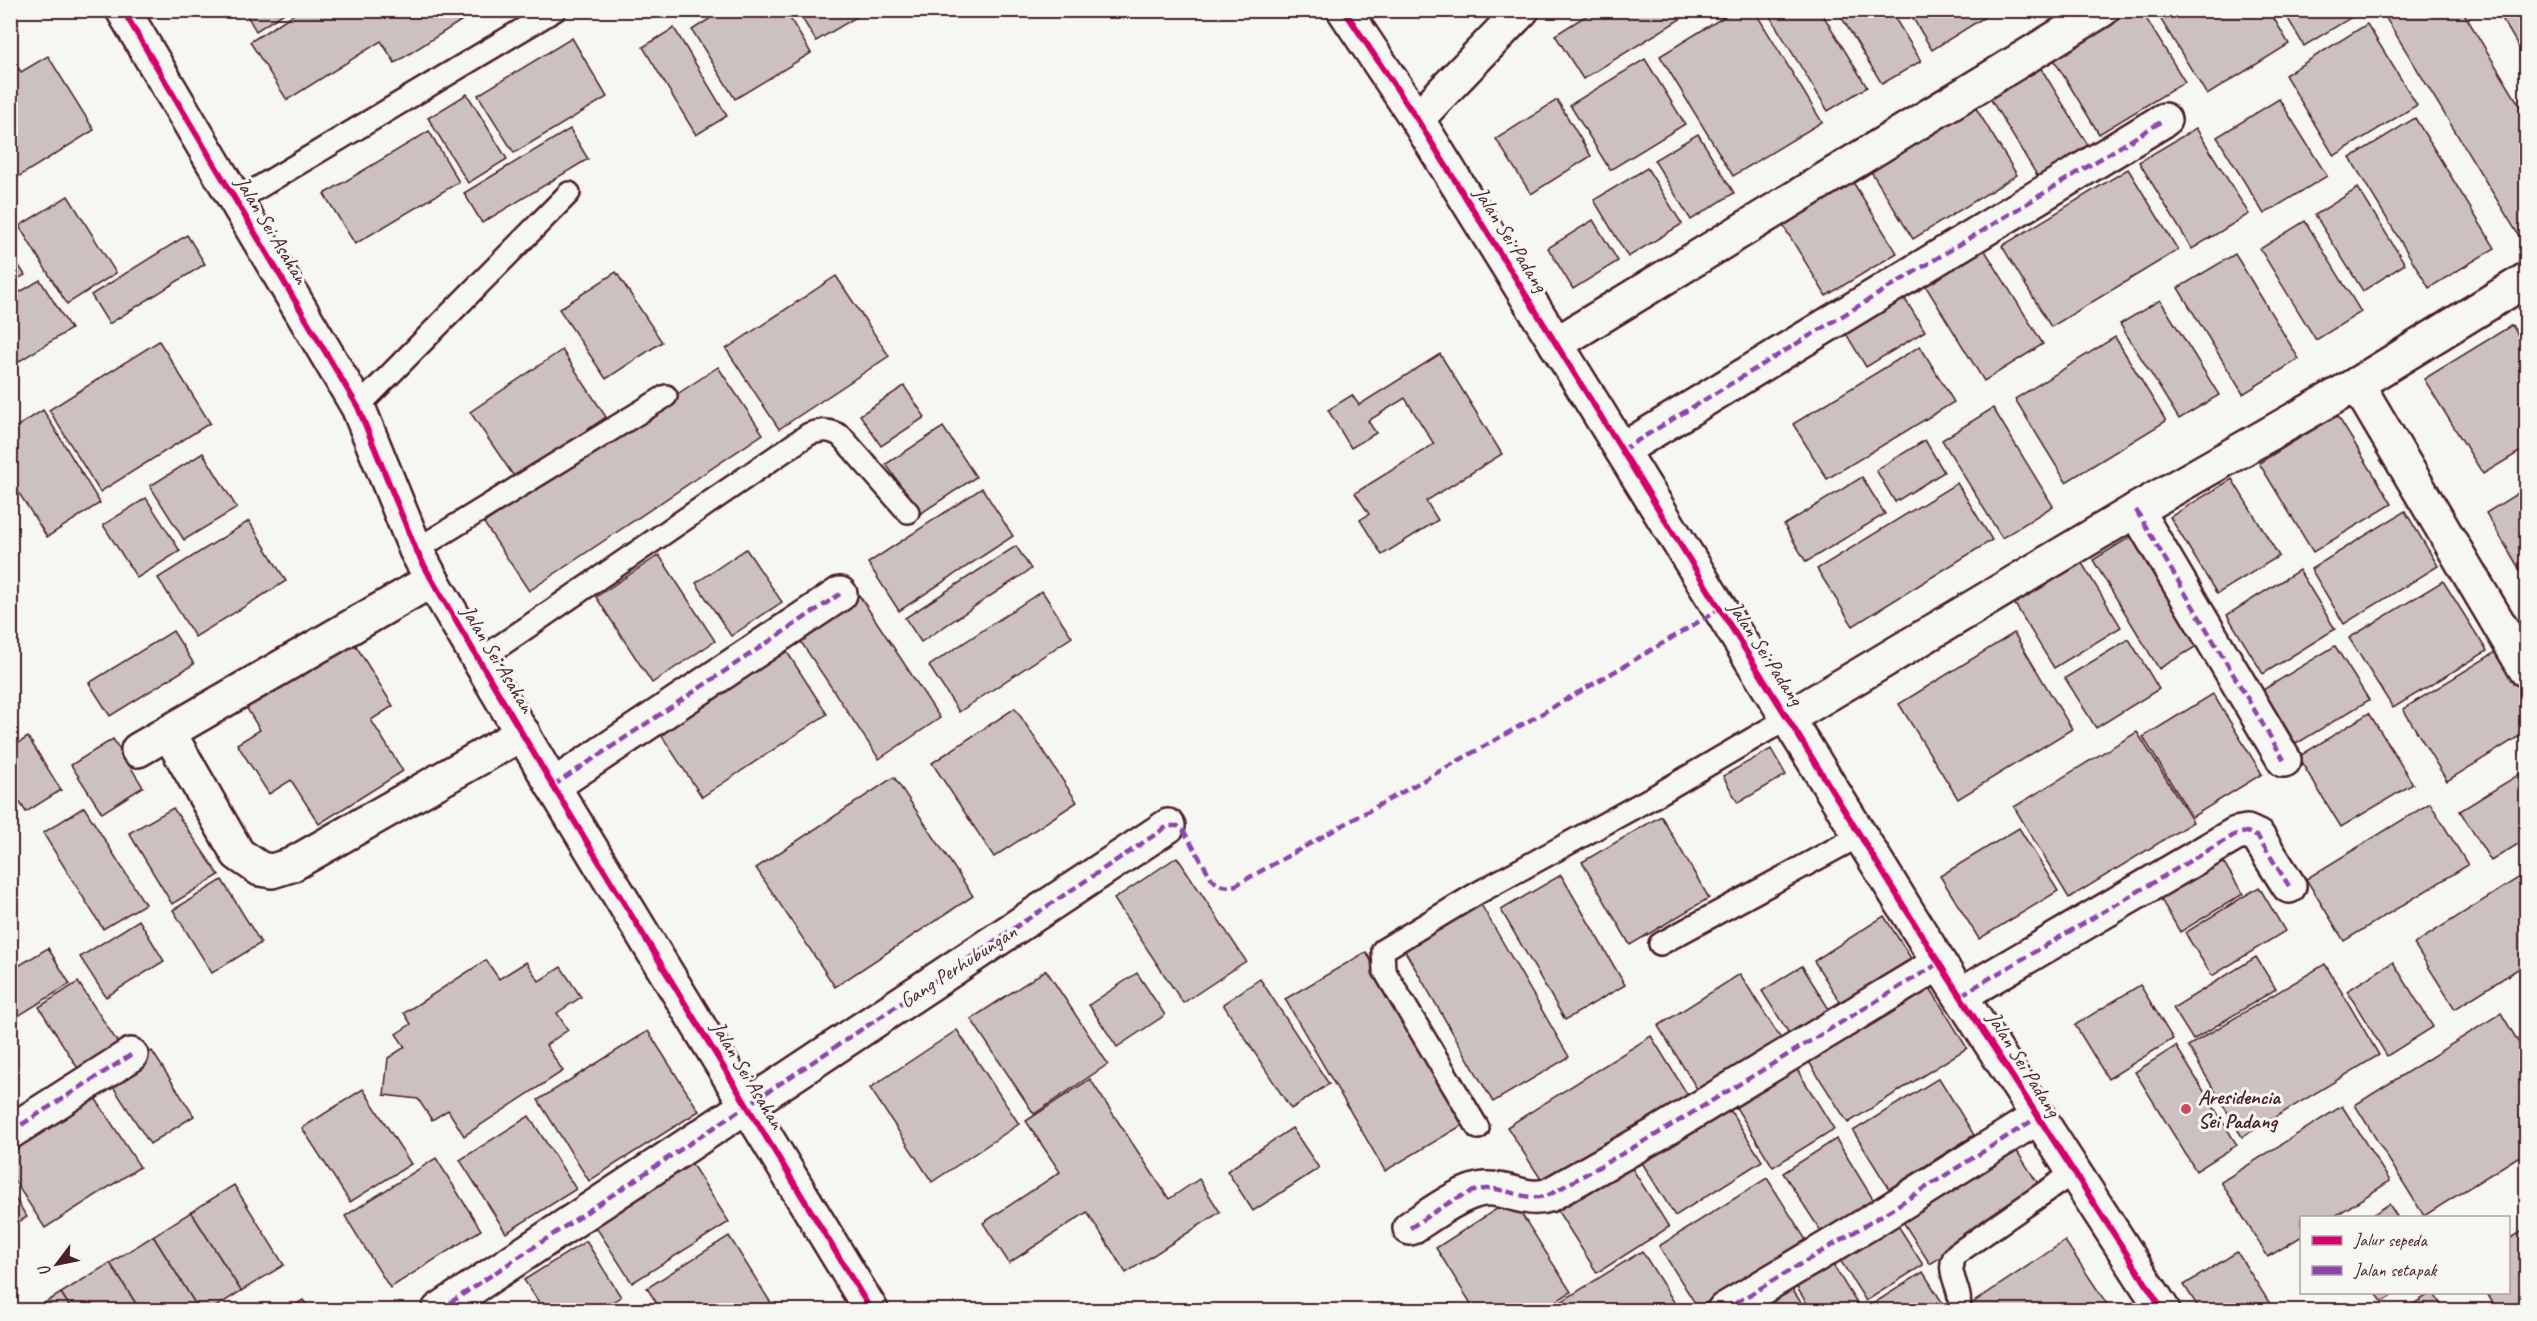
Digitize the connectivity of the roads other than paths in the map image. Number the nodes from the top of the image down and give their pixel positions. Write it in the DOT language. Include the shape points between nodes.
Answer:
graph roads {
  1 [pos="555,10"];
  2 [pos="1344,10"];
  3 [pos="1522,10"];
  4 [pos="2102,10"];
  5 [pos="126,12"];
  6 [pos="1417,119"];
  7 [pos="2164,120"];
  8 [pos="569,193"];
  9 [pos="236,201"];
  10 [pos="2526,280"];
  11 [pos="1556,344"];
  12 [pos="2357,384"];
  13 [pos="666,396"];
  14 [pos="358,407"];
  15 [pos="1622,450"];
  16 [pos="2136,510"];
  17 [pos="908,512"];
  18 [pos="417,550"];
  19 [pos="432,580"];
  20 [pos="840,594"];
  21 [pos="480,659"];
  22 [pos="2526,670"];
  23 [pos="1788,718"];
  24 [pos="169,733"];
  25 [pos="523,733"];
  26 [pos="138,750"];
  27 [pos="2284,759"];
  28 [pos="553,786"];
  29 [pos="1168,826"];
  30 [pos="1861,835"];
  31 [pos="2289,886"];
  32 [pos="1660,944"];
  33 [pos="1939,963"];
  34 [pos="1960,995"];
  35 [pos="131,1055"];
  36 [pos="747,1105"];
  37 [pos="2038,1117"];
  38 [pos="1478,1128"];
  39 [pos="10,1132"];
  40 [pos="2074,1172"];
  41 [pos="1410,1228"];
  42 [pos="439,1311"];
  43 [pos="871,1311"];
  44 [pos="1724,1311"];
  45 [pos="1957,1311"];
  46 [pos="2163,1311"];
  1 -- 9 [label="lane"];
  2 -- 6 [label="street, Jalan Sei Padang"];
  3 -- 6 [label="street"];
  4 -- 11 [label="street"];
  5 -- 9 [label="street, Jalan Sei Asahan"];
  6 -- 11 [label="street, Jalan Sei Padang"];
  7 -- 15 [label="street"];
  8 -- 14 [label="lane"];
  9 -- 14 [label="street, Jalan Sei Asahan"];
  10 -- 12 [label="street"];
  11 -- 15 [label="street, Jalan Sei Padang"];
  12 -- 16 [label="street"];
  12 -- 22 [label="street"];
  13 -- 18 [label="lane"];
  14 -- 18 [label="street, Jalan Sei Asahan"];
  15 -- 23 [label="street, Jalan Sei Padang"];
  16 -- 23 [label="street"];
  16 -- 27 [label="street"];
  17 -- 21 [label="lane" via="841,436 821,430 808,434"];
  18 -- 19 [label="street, Jalan Sei Asahan"];
  19 -- 21 [label="street, Jalan Sei Asahan"];
  19 -- 24 [label="street"];
  20 -- 28 [label="street"];
  21 -- 25 [label="street, Jalan Sei Asahan"];
  23 -- 30 [label="street, Jalan Sei Padang"];
  23 -- 38 [label="lane" via="1383,950 1384,970"];
  24 -- 25 [label="street" via="238,854 260,869 272,871 291,865"];
  24 -- 26 [label="street"];
  25 -- 28 [label="street, Jalan Sei Asahan"];
  28 -- 36 [label="street, Jalan Sei Asahan"];
  29 -- 36 [label="street, Gang Perhubungan"];
  30 -- 32 [label="lane"];
  30 -- 33 [label="street, Jalan Sei Padang"];
  31 -- 34 [label="street" via="2258,837 2247,832 2236,834"];
  33 -- 34 [label="street, Jalan Sei Padang"];
  33 -- 41 [label="street" via="1549,1195 1530,1198 1497,1190 1475,1190"];
  34 -- 37 [label="street, Jalan Sei Padang"];
  35 -- 39 [label="street"];
  36 -- 42 [label="street, Gang Perhubungan"];
  36 -- 43 [label="street, Jalan Sei Asahan"];
  37 -- 40 [label="street, Jalan Sei Padang"];
  37 -- 44 [label="street"];
  40 -- 45 [label="lane" via="1956,1254 1951,1266 1960,1303"];
  40 -- 46 [label="street, Jalan Sei Padang"];
}
